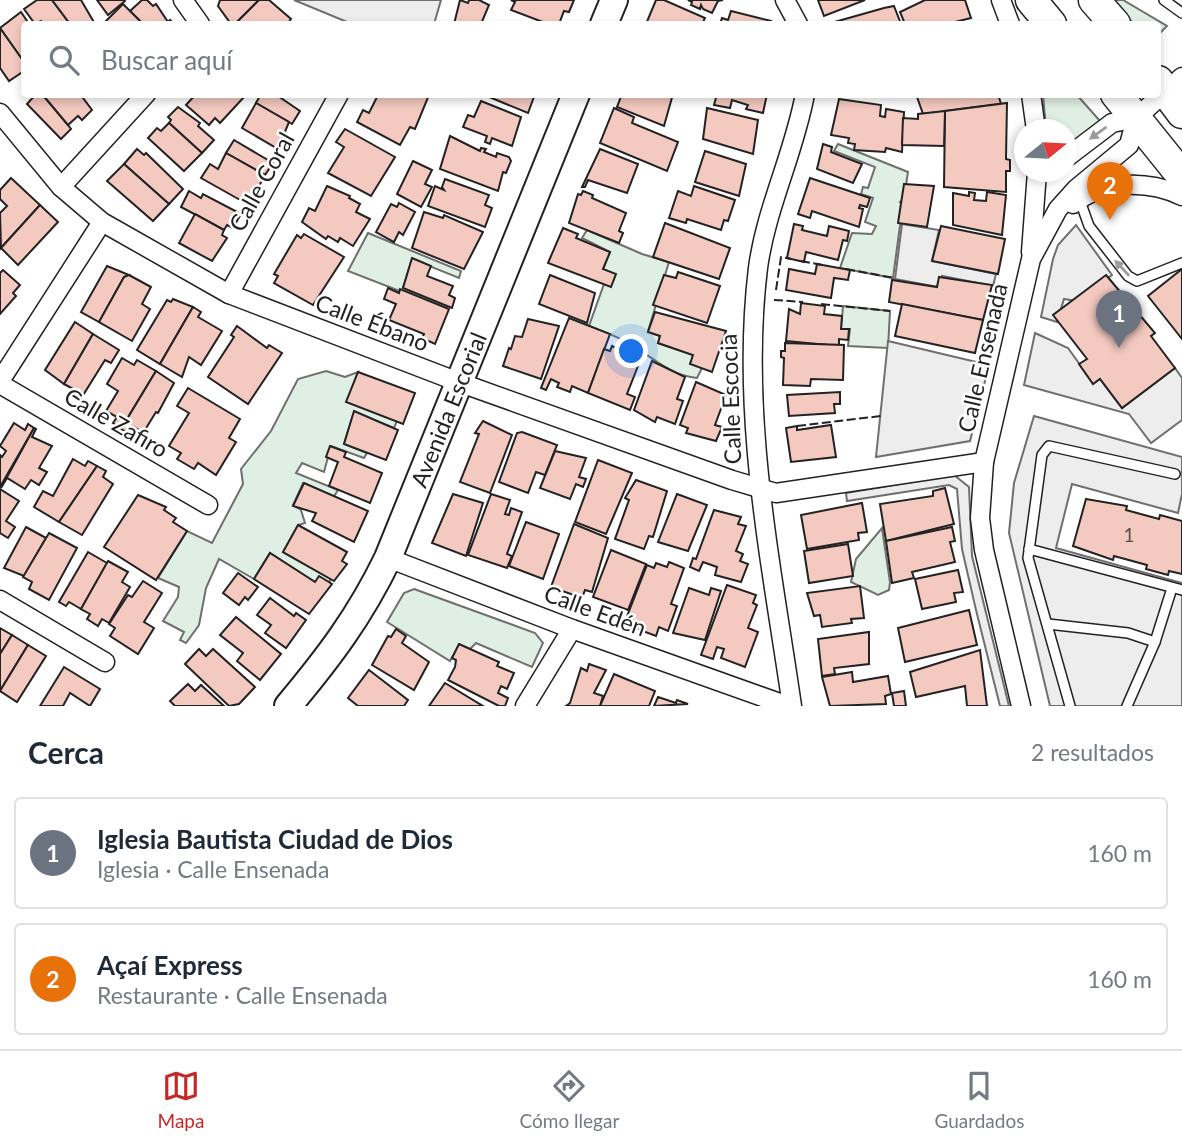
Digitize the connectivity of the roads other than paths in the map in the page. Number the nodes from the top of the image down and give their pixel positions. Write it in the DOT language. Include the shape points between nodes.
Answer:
graph roads {
  1 [pos="183,0"];
  2 [pos="614,0"];
  3 [pos="785,0"];
  4 [pos="1001,0"];
  5 [pos="1031,0"];
  6 [pos="1094,0"];
  7 [pos="1164,0"];
  8 [pos="1182,13"];
  9 [pos="198,21"];
  10 [pos="605,21"];
  11 [pos="796,21"];
  12 [pos="1009,21"];
  13 [pos="1048,21"];
  14 [pos="1112,21"];
  15 [pos="1171,91"];
  16 [pos="142,98"];
  17 [pos="337,98"];
  18 [pos="574,98"];
  19 [pos="804,98"];
  20 [pos="1032,98"];
  21 [pos="1119,98"];
  22 [pos="0,113"];
  23 [pos="1136,118"];
  24 [pos="1034,119"];
  25 [pos="1077,150"];
  26 [pos="1182,176"];
  27 [pos="1037,182"];
  28 [pos="61,187"];
  29 [pos="1078,194"];
  30 [pos="1182,196"];
  31 [pos="102,222"];
  32 [pos="1031,259"];
  33 [pos="1182,263"];
  34 [pos="229,294"];
  35 [pos="0,382"];
  36 [pos="461,383"];
  37 [pos="984,462"];
  38 [pos="1175,474"];
  39 [pos="760,490"];
  40 [pos="208,505"];
  41 [pos="1030,549"];
  42 [pos="388,558"];
  43 [pos="1177,589"];
  44 [pos="0,600"];
  45 [pos="1048,624"];
  46 [pos="572,629"];
  47 [pos="1155,642"];
  48 [pos="105,663"];
  49 [pos="288,706"];
  50 [pos="525,706"];
  51 [pos="790,706"];
  52 [pos="1021,706"];
  53 [pos="1070,706"];
  54 [pos="1127,706"];
  1 -- 9 [label="street"];
  2 -- 10 [label="street"];
  3 -- 11 [label="street"];
  4 -- 12 [label="street"];
  5 -- 13 [label="main road"];
  6 -- 14 [label="main road"];
  7 -- 8 [label="lane"];
  15 -- 23 [label="street"];
  16 -- 28 [label="street"];
  17 -- 34 [label="street, Calle Coral"];
  18 -- 36 [label="street, Avenida Escorial"];
  19 -- 39 [label="street, Calle Escocia" via="759,266 753,386"];
  20 -- 24 [label="street"];
  21 -- 23 [label="main road"];
  22 -- 28 [label="street, Calle Ébano"];
  23 -- 25 [label="street, one-way" via="1112,123"];
  23 -- 26 [label="main road"];
  23 -- 29 [label="street" via="1129,145"];
  27 -- 32 [label="street"];
  28 -- 31 [label="street, Calle Ébano"];
  29 -- 30 [label="street" via="1125,186 1160,188"];
  29 -- 32 [label="street"];
  33 -- 29 [label="lane, one-way" via="1137,281 1128,276 1089,226"];
  31 -- 34 [label="street, Calle Ébano"];
  31 -- 35 [label="street"];
  32 -- 37 [label="street, Calle Ensenada"];
  34 -- 36 [label="street, Calle Ébano"];
  35 -- 40 [label="street, Calle Zafiro"];
  36 -- 39 [label="street, Calle Ébano"];
  36 -- 42 [label="street, Avenida Escorial"];
  37 -- 39 [label="street, Calle Ébano" via="776,493"];
  37 -- 52 [label="street, Calle Ensenada" via="980,518 984,550"];
  38 -- 41 [label="lane" via="1049,446 1042,455"];
  39 -- 51 [label="street, Calle Escocia"];
  41 -- 43 [label="lane"];
  41 -- 45 [label="lane" via="1028,558"];
  42 -- 46 [label="street, Calle Edén"];
  42 -- 49 [label="street, Avenida Escorial" via="365,606"];
  43 -- 47 [label="lane"];
  44 -- 48 [label="street"];
  45 -- 47 [label="lane" via="1128,633"];
  45 -- 53 [label="lane"];
  46 -- 50 [label="street"];
  46 -- 51 [label="street, Calle Edén"];
  47 -- 54 [label="lane"];
}
